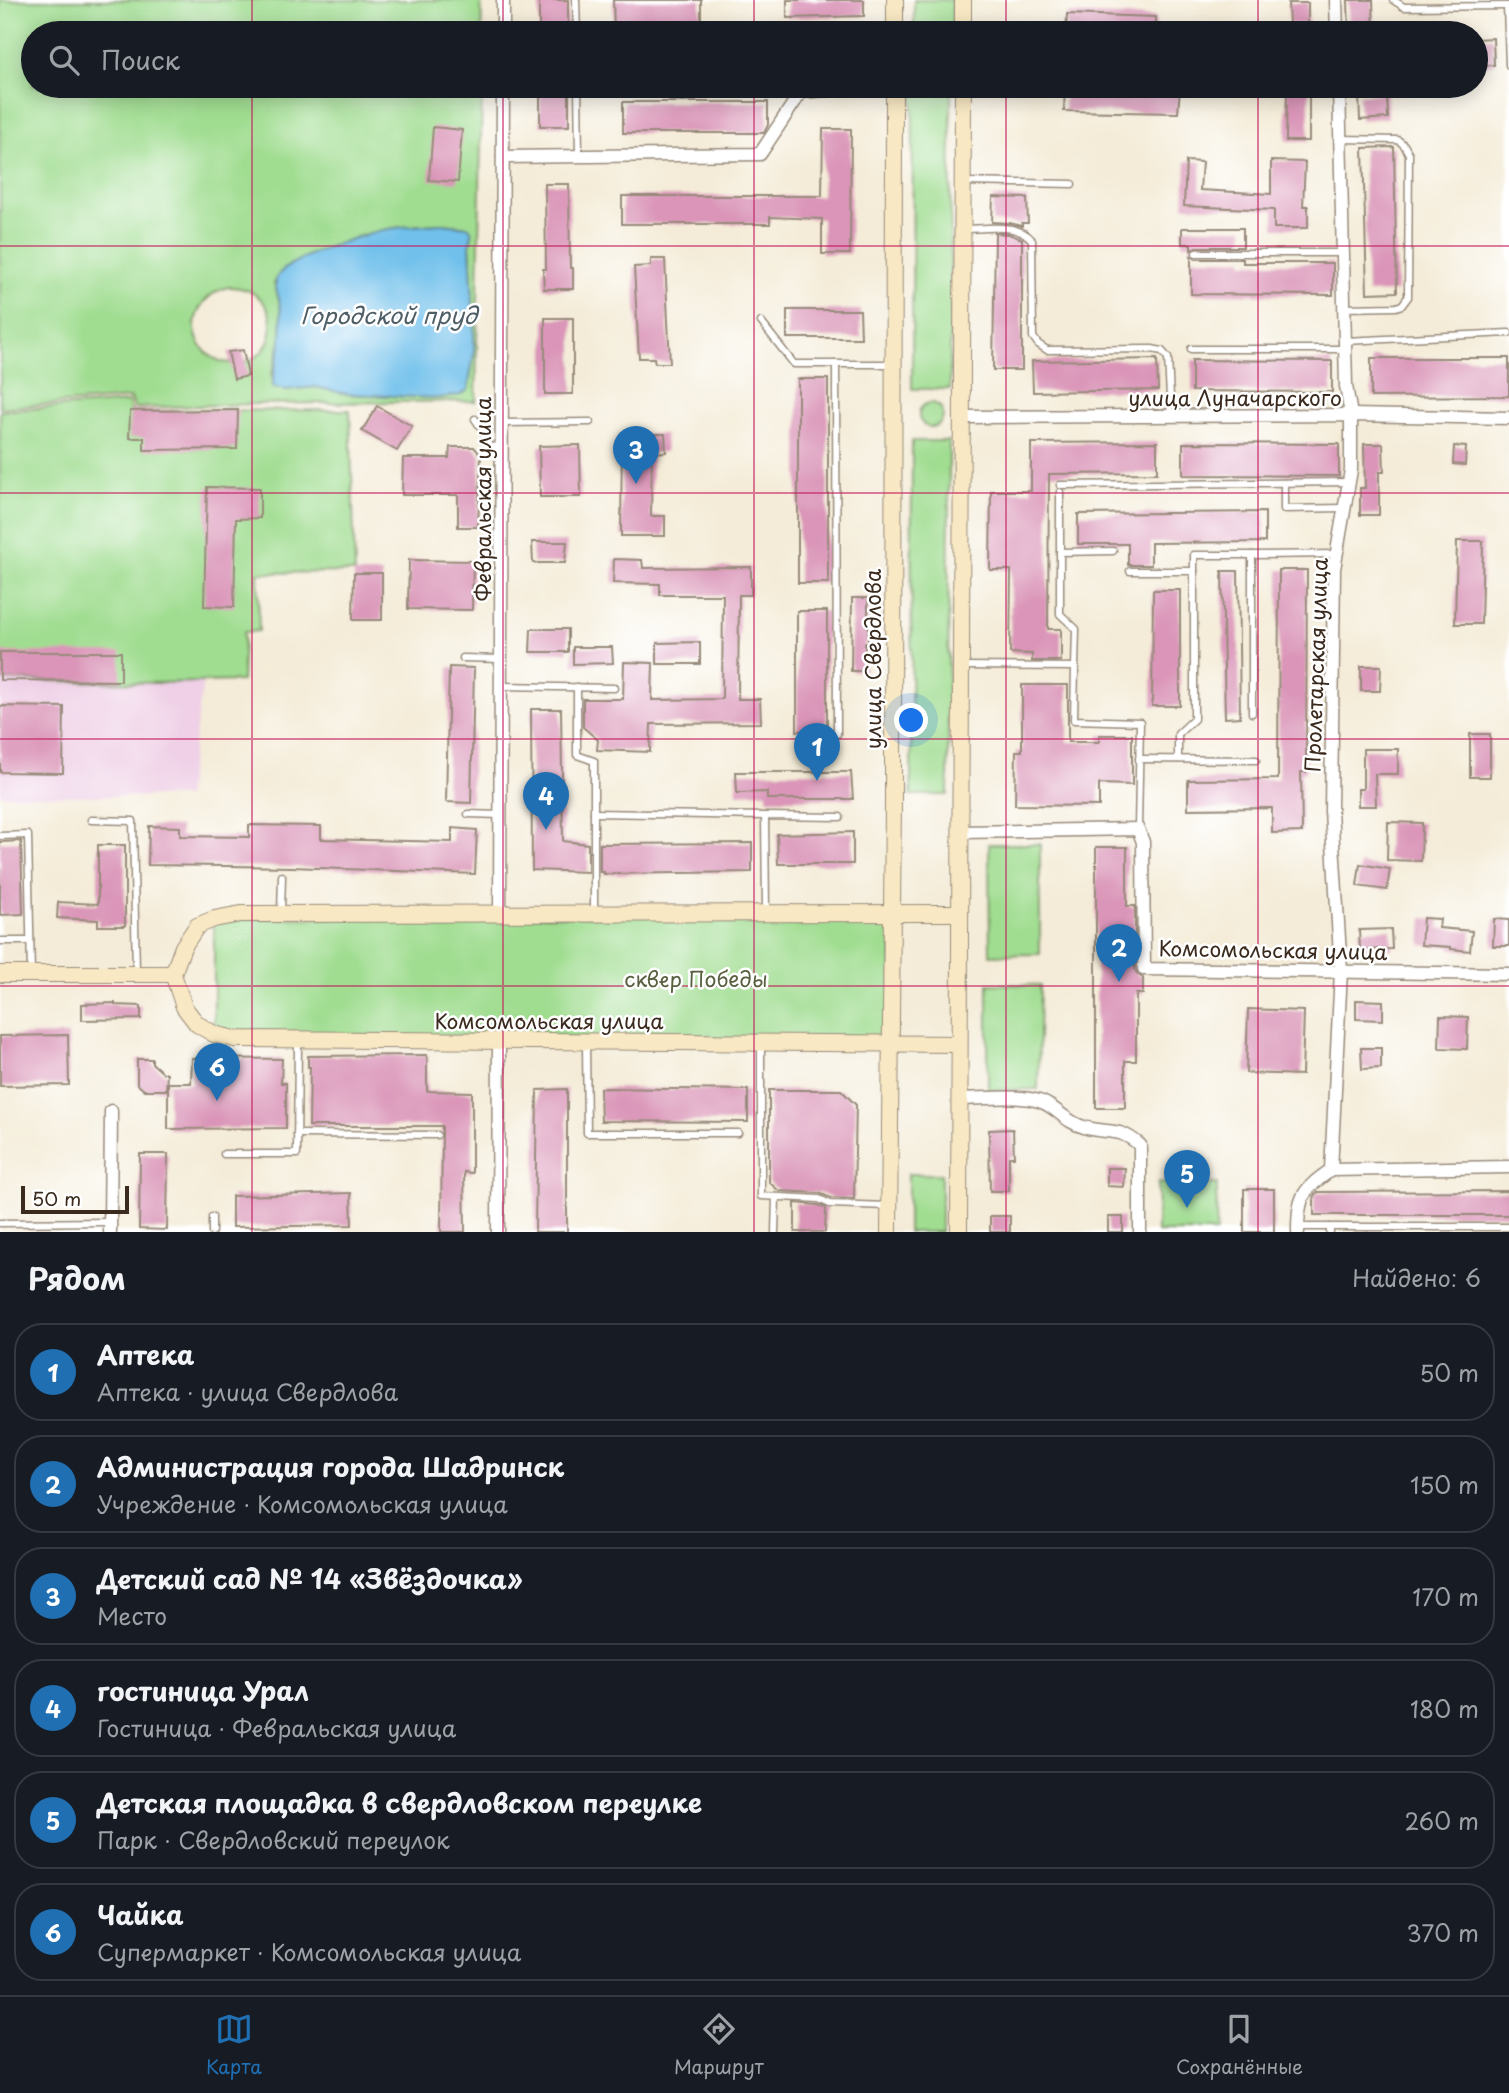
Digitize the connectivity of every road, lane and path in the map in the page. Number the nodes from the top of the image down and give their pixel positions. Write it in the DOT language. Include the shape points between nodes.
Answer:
graph roads {
  1 [pos="503,0"];
  2 [pos="576,0"];
  3 [pos="895,0"];
  4 [pos="963,0"];
  5 [pos="1336,0"];
  6 [pos="1393,0"];
  7 [pos="1508,6"];
  8 [pos="503,21"];
  9 [pos="577,21"];
  10 [pos="895,21"];
  11 [pos="963,21"];
  12 [pos="1337,21"];
  13 [pos="1509,65"];
  14 [pos="503,98"];
  15 [pos="578,98"];
  16 [pos="797,98"];
  17 [pos="894,98"];
  18 [pos="963,98"];
  19 [pos="1339,98"];
  20 [pos="1341,139"];
  21 [pos="579,156"];
  22 [pos="503,157"];
  23 [pos="962,182"];
  24 [pos="1072,184"];
  25 [pos="962,229"];
  26 [pos="1196,253"];
  27 [pos="1343,253"];
  28 [pos="1344,308"];
  29 [pos="761,322"];
  30 [pos="1509,333"];
  31 [pos="1345,345"];
  32 [pos="1191,349"];
  33 [pos="836,364"];
  34 [pos="894,364"];
  35 [pos="1351,415"];
  36 [pos="1171,416"];
  37 [pos="962,417"];
  38 [pos="1509,418"];
  39 [pos="475,419"];
  40 [pos="590,422"];
  41 [pos="501,423"];
  42 [pos="501,446"];
  43 [pos="1284,482"];
  44 [pos="1349,482"];
  45 [pos="1344,508"];
  46 [pos="1113,551"];
  47 [pos="1060,552"];
  48 [pos="1336,554"];
  49 [pos="1252,555"];
  50 [pos="1194,570"];
  51 [pos="1130,571"];
  52 [pos="463,658"];
  53 [pos="500,659"];
  54 [pos="961,666"];
  55 [pos="1075,667"];
  56 [pos="500,686"];
  57 [pos="577,687"];
  58 [pos="614,688"];
  59 [pos="1252,713"];
  60 [pos="837,734"];
  61 [pos="1139,759"];
  62 [pos="1178,759"];
  63 [pos="1256,760"];
  64 [pos="594,813"];
  65 [pos="468,814"];
  66 [pos="500,815"];
  67 [pos="765,816"];
  68 [pos="840,817"];
  69 [pos="91,820"];
  70 [pos="1138,829"];
  71 [pos="960,832"];
  72 [pos="0,836"];
  73 [pos="282,876"];
  74 [pos="500,913"];
  75 [pos="594,913"];
  76 [pos="766,913"];
  77 [pos="892,913"];
  78 [pos="960,913"];
  79 [pos="281,914"];
  80 [pos="0,941"];
  81 [pos="30,941"];
  82 [pos="1341,971"];
  83 [pos="0,974"];
  84 [pos="31,974"];
  85 [pos="136,974"];
  86 [pos="173,974"];
  87 [pos="1509,974"];
  88 [pos="298,1040"];
  89 [pos="499,1041"];
  90 [pos="586,1042"];
  91 [pos="761,1043"];
  92 [pos="892,1043"];
  93 [pos="959,1044"];
  94 [pos="959,1099"];
  95 [pos="111,1111"];
  96 [pos="738,1133"];
  97 [pos="297,1134"];
  98 [pos="437,1135"];
  99 [pos="224,1154"];
  100 [pos="1509,1167"];
  101 [pos="1331,1170"];
  102 [pos="776,1197"];
  103 [pos="890,1206"];
  104 [pos="212,1217"];
  105 [pos="0,1223"];
  106 [pos="111,1227"];
  107 [pos="1509,1227"];
  108 [pos="1298,1229"];
  109 [pos="1330,1230"];
  110 [pos="212,1232"];
  111 [pos="498,1232"];
  112 [pos="775,1232"];
  113 [pos="889,1232"];
  114 [pos="959,1232"];
  115 [pos="1140,1232"];
  1 -- 8 [label="street"];
  2 -- 9 [label="lane"];
  3 -- 10 [label="main road"];
  4 -- 11 [label="main road"];
  5 -- 12 [label="street"];
  6 -- 7 [label="lane" via="1404,8"];
  7 -- 13 [label="lane"];
  14 -- 22 [label="street, Февральская улица"];
  15 -- 21 [label="lane"];
  16 -- 21 [label="street" via="760,154"];
  17 -- 34 [label="main road, улица Свердлова"];
  18 -- 23 [label="main road"];
  19 -- 20 [label="street, Пролетарская улица"];
  20 -- 27 [label="street, Пролетарская улица"];
  20 -- 28 [label="lane" via="1398,140 1409,154 1408,297 1395,307"];
  21 -- 22 [label="street"];
  22 -- 41 [label="street, Февральская улица"];
  23 -- 24 [label="lane"];
  23 -- 25 [label="main road"];
  25 -- 36 [label="lane" via="1014,229 1032,240 1033,337 1038,344 1047,349 1162,351 1168,358"];
  25 -- 37 [label="main road"];
  26 -- 27 [label="lane"];
  27 -- 28 [label="street, Пролетарская улица"];
  28 -- 31 [label="street, Пролетарская улица"];
  29 -- 33 [label="lane" via="794,364"];
  30 -- 31 [label="lane"];
  31 -- 32 [label="lane"];
  31 -- 35 [label="street, Пролетарская улица"];
  33 -- 34 [label="lane"];
  33 -- 60 [label="lane"];
  34 -- 77 [label="main road, улица Свердлова"];
  35 -- 36 [label="street, улица Луначарского"];
  35 -- 38 [label="street, улица Луначарского"];
  35 -- 44 [label="street, Пролетарская улица"];
  36 -- 37 [label="street, улица Луначарского"];
  37 -- 54 [label="main road"];
  39 -- 42 [label="lane" via="489,447"];
  40 -- 41 [label="lane"];
  41 -- 42 [label="street, Февральская улица"];
  42 -- 53 [label="street, Февральская улица"];
  43 -- 44 [label="lane"];
  43 -- 45 [label="lane" via="1284,509"];
  43 -- 47 [label="lane" via="1060,488"];
  44 -- 45 [label="street, Пролетарская улица"];
  45 -- 48 [label="street, Пролетарская улица"];
  46 -- 47 [label="lane"];
  47 -- 55 [label="lane" via="1060,614 1076,629"];
  48 -- 49 [label="lane"];
  48 -- 82 [label="street, Пролетарская улица" via="1331,811"];
  49 -- 50 [label="lane" via="1194,555"];
  49 -- 59 [label="lane"];
  50 -- 51 [label="lane"];
  50 -- 62 [label="lane" via="1194,719 1178,734"];
  52 -- 53 [label="lane"];
  53 -- 56 [label="street, Февральская улица"];
  54 -- 55 [label="lane"];
  54 -- 71 [label="main road"];
  55 -- 61 [label="lane" via="1074,720 1140,722"];
  56 -- 57 [label="lane"];
  56 -- 66 [label="street, Февральская улица"];
  57 -- 58 [label="lane"];
  57 -- 64 [label="lane" via="577,755 593,761"];
  61 -- 62 [label="lane"];
  61 -- 70 [label="lane"];
  62 -- 63 [label="lane"];
  64 -- 67 [label="lane"];
  64 -- 75 [label="lane"];
  65 -- 66 [label="lane"];
  66 -- 74 [label="street, Февральская улица"];
  67 -- 68 [label="lane"];
  67 -- 76 [label="lane"];
  69 -- 85 [label="lane" via="133,821"];
  70 -- 71 [label="street"];
  70 -- 82 [label="street, Комсомольская улица" via="1143,842 1144,969"];
  71 -- 78 [label="main road"];
  72 -- 81 [label="lane" via="28,835"];
  73 -- 79 [label="lane"];
  74 -- 75 [label="main road"];
  74 -- 79 [label="main road"];
  75 -- 76 [label="main road"];
  76 -- 77 [label="main road"];
  77 -- 78 [label="main road"];
  77 -- 92 [label="main road, улица Свердлова"];
  78 -- 93 [label="main road"];
  79 -- 86 [label="main road" via="240,914 197,926"];
  80 -- 81 [label="lane"];
  81 -- 84 [label="lane"];
  82 -- 87 [label="street, Комсомольская улица"];
  82 -- 101 [label="street, Пролетарская улица"];
  83 -- 84 [label="main road"];
  84 -- 85 [label="main road"];
  85 -- 86 [label="main road"];
  86 -- 88 [label="main road, Комсомольская улица" via="184,1007 197,1024 214,1034"];
  88 -- 89 [label="main road, Комсомольская улица"];
  88 -- 97 [label="lane"];
  89 -- 90 [label="main road, Комсомольская улица"];
  89 -- 111 [label="street"];
  90 -- 91 [label="main road, Комсомольская улица"];
  90 -- 96 [label="lane" via="587,1133"];
  91 -- 92 [label="main road, Комсомольская улица"];
  91 -- 102 [label="lane" via="761,1196"];
  92 -- 93 [label="main road, Комсомольская улица"];
  92 -- 103 [label="main road, улица Свердлова"];
  93 -- 94 [label="main road"];
  94 -- 114 [label="main road"];
  94 -- 115 [label="street" via="1039,1101 1073,1124 1131,1138 1140,1145"];
  95 -- 106 [label="street"];
  97 -- 98 [label="lane"];
  97 -- 99 [label="lane" via="297,1154"];
  100 -- 101 [label="street"];
  101 -- 108 [label="street" via="1310,1185 1298,1206"];
  102 -- 103 [label="lane"];
  102 -- 112 [label="lane"];
  103 -- 113 [label="main road, улица Свердлова"];
  104 -- 110 [label="lane"];
  105 -- 106 [label="lane"];
  107 -- 109 [label="lane"];
  108 -- 109 [label="lane"];
}
